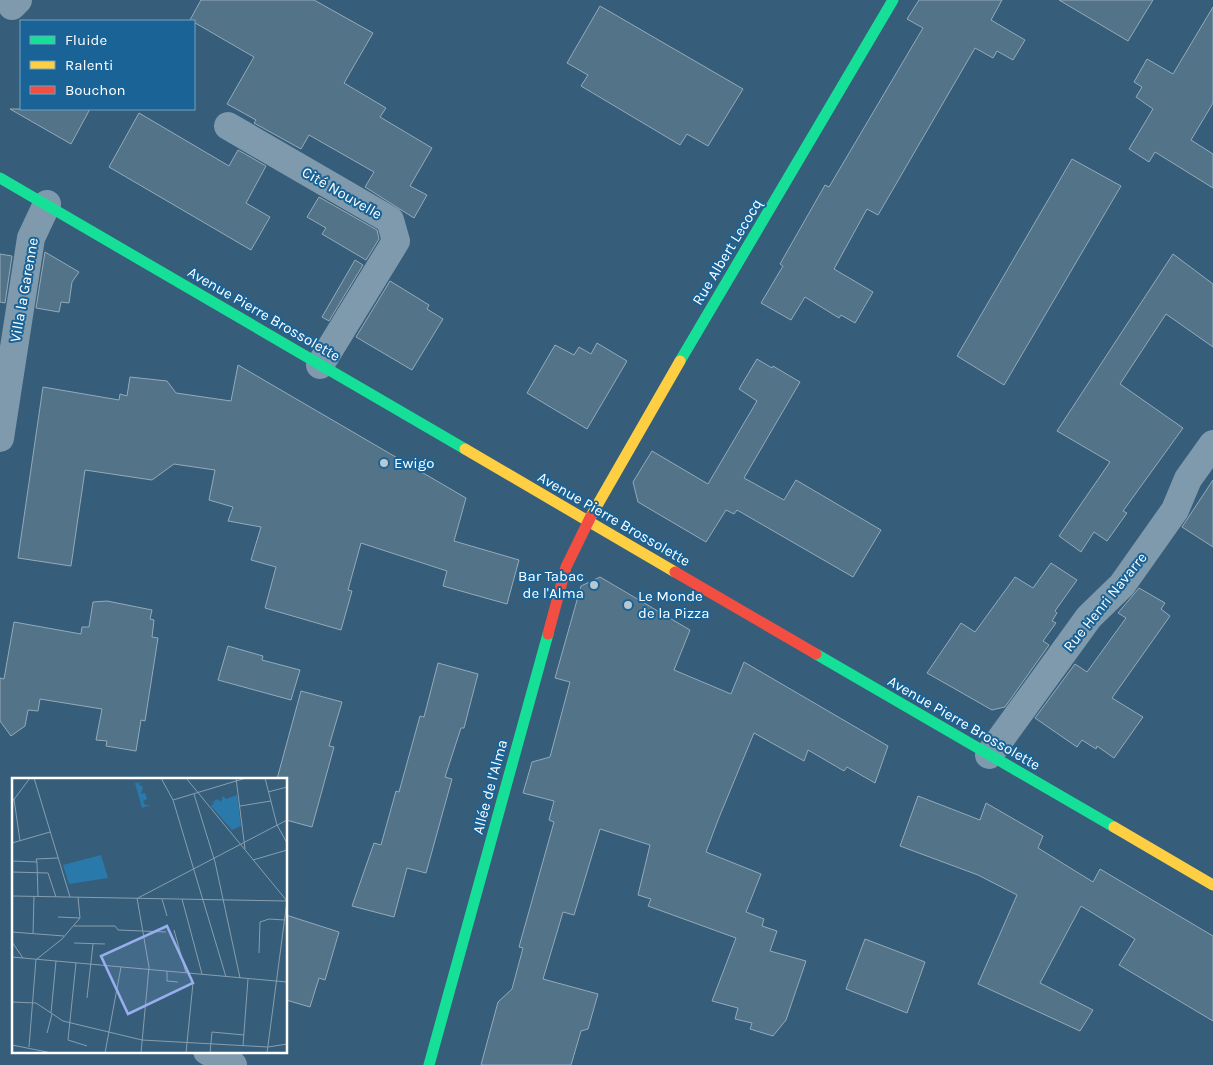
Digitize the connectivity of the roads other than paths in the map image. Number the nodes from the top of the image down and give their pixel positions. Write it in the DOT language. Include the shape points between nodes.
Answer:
graph roads {
  1 [pos="893,0"];
  2 [pos="228,126"];
  3 [pos="0,178"];
  4 [pos="47,204"];
  5 [pos="320,365"];
  6 [pos="0,438"];
  7 [pos="1213,444"];
  8 [pos="588,520"];
  9 [pos="989,755"];
  10 [pos="1213,885"];
  11 [pos="209,1052"];
  12 [pos="233,1065"];
  13 [pos="429,1065"];
  1 -- 8 [label="main road, Rue Albert Lecocq"];
  2 -- 5 [label="street, Cité Nouvelle" via="390,220 396,241"];
  3 -- 4 [label="main road, Avenue Pierre Brossolette"];
  4 -- 5 [label="main road, Avenue Pierre Brossolette"];
  4 -- 6 [label="street, Villa la Garenne" via="31,238"];
  5 -- 8 [label="main road, Avenue Pierre Brossolette"];
  7 -- 9 [label="street, Rue Henri Navarre" via="1188,479 1175,510 1122,585 1089,617"];
  8 -- 9 [label="main road, Avenue Pierre Brossolette"];
  8 -- 13 [label="main road, Allée de l'Alma" via="566,567"];
  9 -- 10 [label="main road, Avenue Pierre Brossolette"];
  11 -- 12 [label="street"];
}
